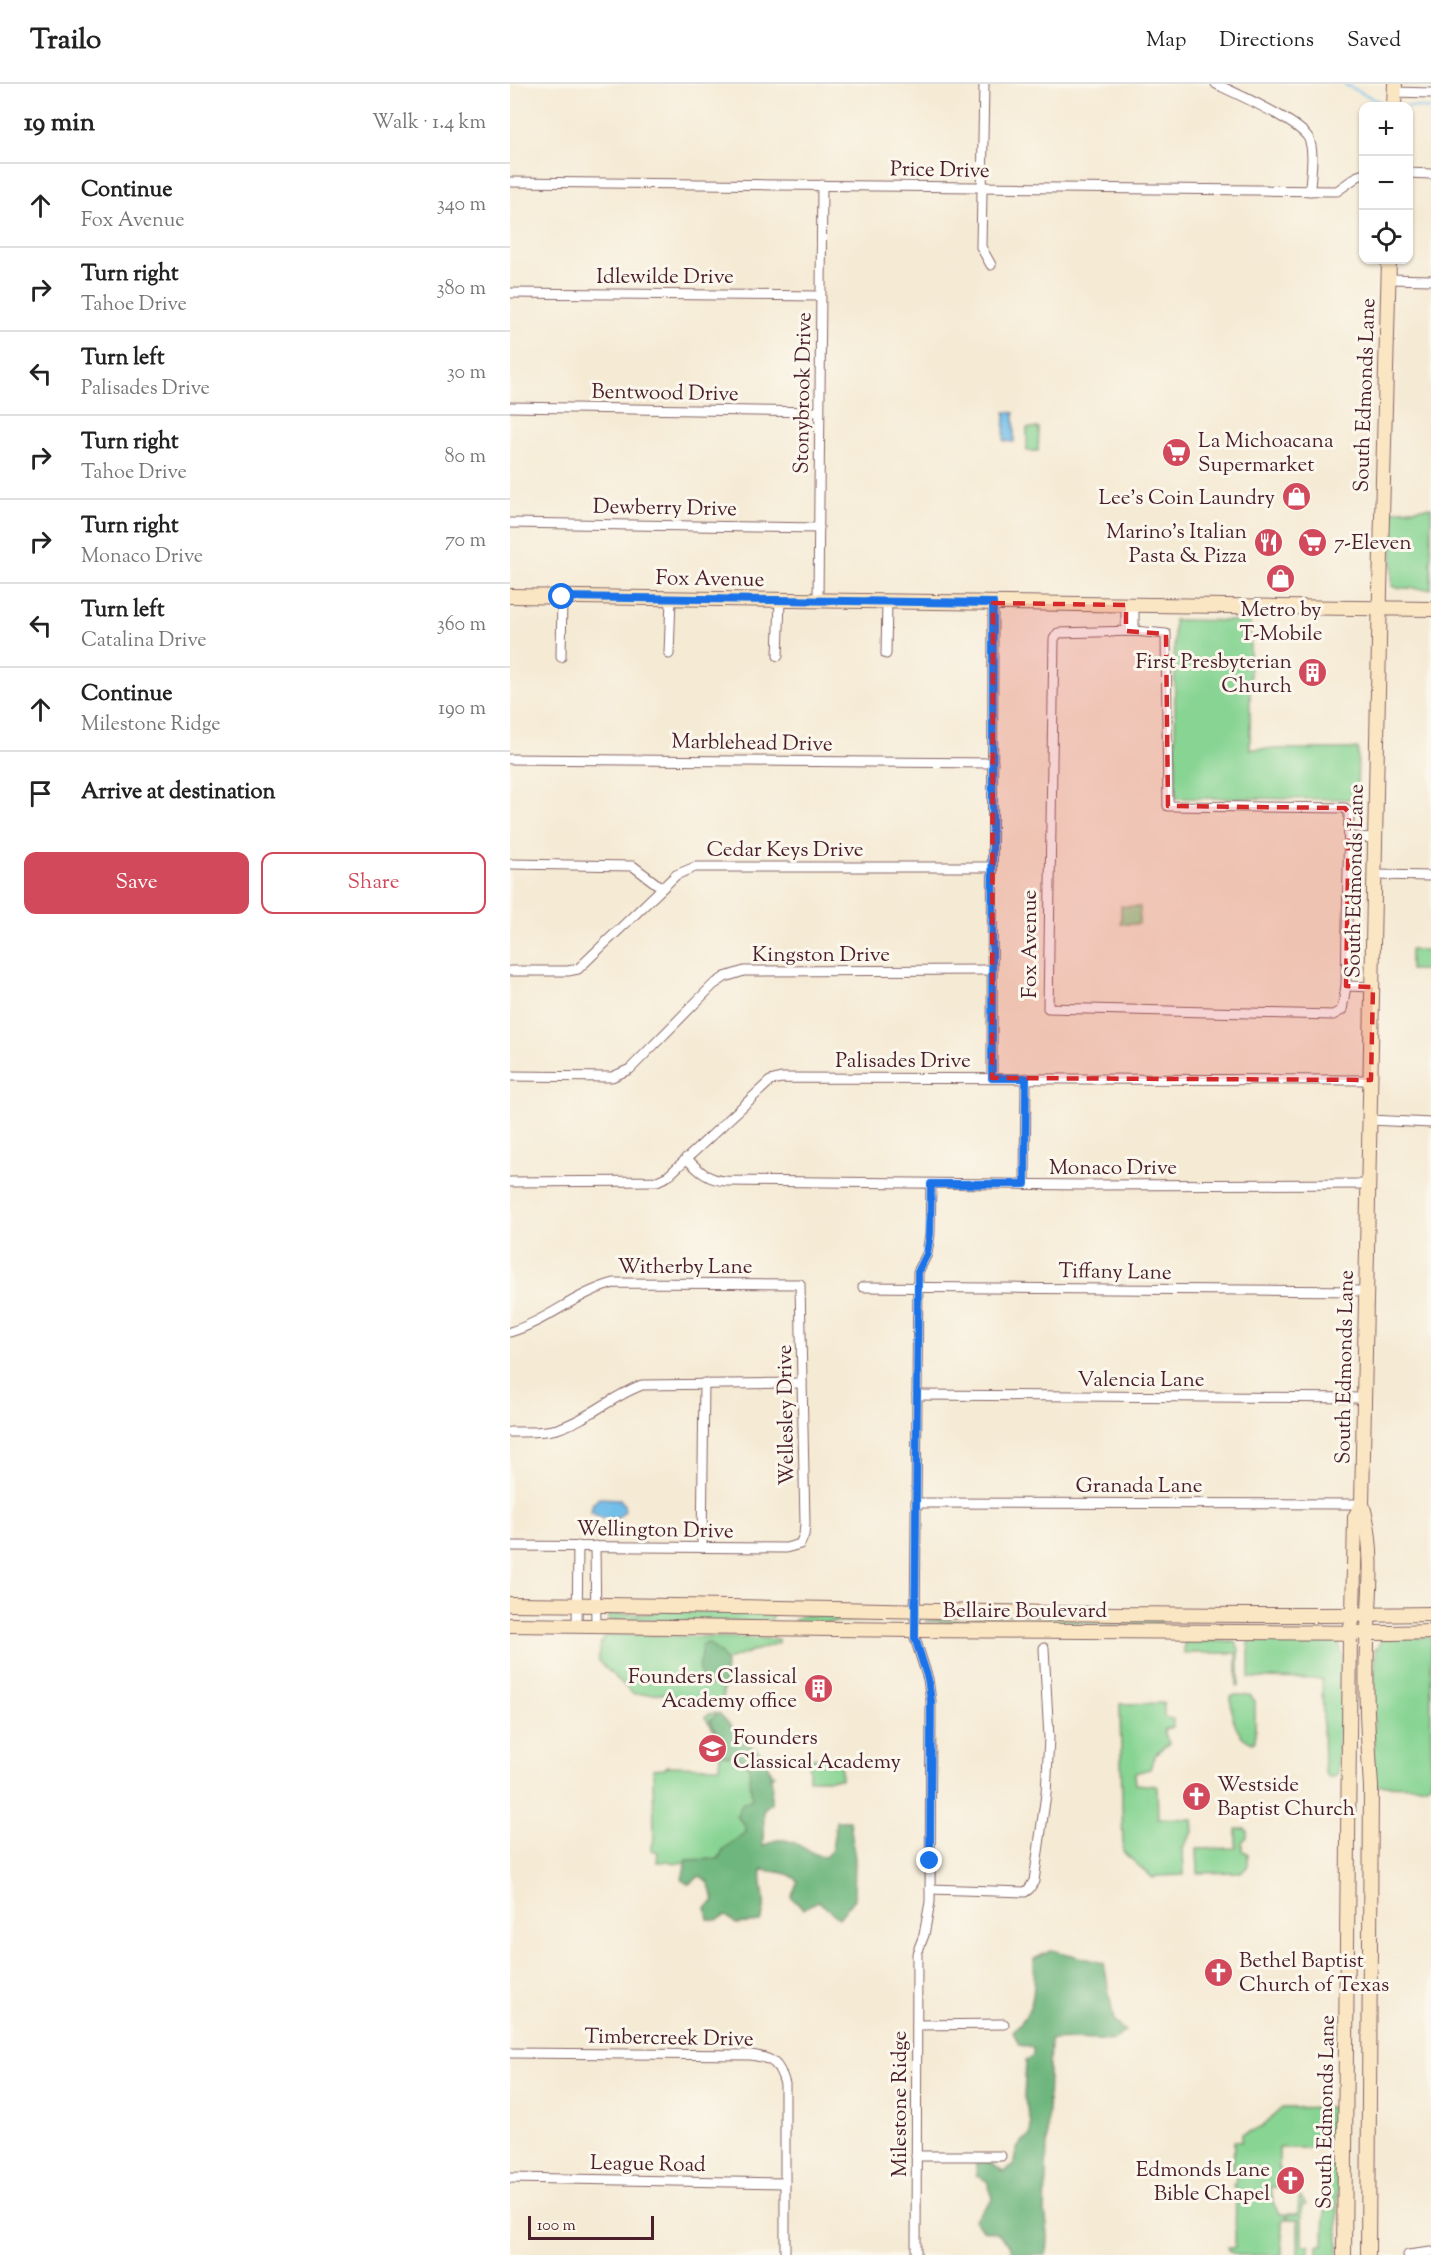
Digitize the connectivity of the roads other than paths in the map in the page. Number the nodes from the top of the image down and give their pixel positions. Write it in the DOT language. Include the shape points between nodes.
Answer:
graph roads {
  1 [pos="984,84"];
  2 [pos="1216,84"];
  3 [pos="1431,93"];
  4 [pos="1394,94"];
  5 [pos="1413,173"];
  6 [pos="1431,174"];
  7 [pos="1359,176"];
  8 [pos="510,182"];
  9 [pos="822,185"];
  10 [pos="982,187"];
  11 [pos="1310,191"];
  12 [pos="1389,264"];
  13 [pos="991,265"];
  14 [pos="1389,279"];
  15 [pos="1431,280"];
  16 [pos="510,293"];
  17 [pos="820,296"];
  18 [pos="510,407"];
  19 [pos="819,412"];
  20 [pos="510,523"];
  21 [pos="819,528"];
  22 [pos="510,596"];
  23 [pos="562,597"];
  24 [pos="671,598"];
  25 [pos="780,600"];
  26 [pos="818,600"];
  27 [pos="887,601"];
  28 [pos="993,603"];
  29 [pos="1130,605"];
  30 [pos="1380,608"];
  31 [pos="1431,609"];
  32 [pos="1130,632"];
  33 [pos="669,654"];
  34 [pos="886,654"];
  35 [pos="778,656"];
  36 [pos="561,657"];
  37 [pos="510,759"];
  38 [pos="993,763"];
  39 [pos="1349,837"];
  40 [pos="1376,838"];
  41 [pos="510,864"];
  42 [pos="992,867"];
  43 [pos="1376,875"];
  44 [pos="1431,876"];
  45 [pos="662,888"];
  46 [pos="992,970"];
  47 [pos="510,971"];
  48 [pos="1346,986"];
  49 [pos="1373,987"];
  50 [pos="510,1076"];
  51 [pos="992,1078"];
  52 [pos="1026,1078"];
  53 [pos="1371,1080"];
  54 [pos="1370,1120"];
  55 [pos="1431,1123"];
  56 [pos="687,1158"];
  57 [pos="510,1182"];
  58 [pos="931,1184"];
  59 [pos="1025,1184"];
  60 [pos="1369,1184"];
  61 [pos="800,1284"];
  62 [pos="863,1287"];
  63 [pos="918,1287"];
  64 [pos="1367,1291"];
  65 [pos="510,1332"];
  66 [pos="704,1383"];
  67 [pos="802,1383"];
  68 [pos="917,1395"];
  69 [pos="1364,1398"];
  70 [pos="510,1432"];
  71 [pos="916,1503"];
  72 [pos="1362,1504"];
  73 [pos="800,1544"];
  74 [pos="510,1546"];
  75 [pos="578,1546"];
  76 [pos="595,1546"];
  77 [pos="702,1547"];
  78 [pos="510,1604"];
  79 [pos="578,1604"];
  80 [pos="596,1605"];
  81 [pos="786,1607"];
  82 [pos="915,1610"];
  83 [pos="1174,1613"];
  84 [pos="1431,1614"];
  85 [pos="1353,1615"];
  86 [pos="1370,1615"];
  87 [pos="510,1625"];
  88 [pos="578,1626"];
  89 [pos="596,1627"];
  90 [pos="785,1629"];
  91 [pos="915,1630"];
  92 [pos="1174,1631"];
  93 [pos="1350,1632"];
  94 [pos="1368,1632"];
  95 [pos="1431,1632"];
  96 [pos="1044,1648"];
  97 [pos="1348,1787"];
  98 [pos="1371,1787"];
  99 [pos="930,1889"];
  100 [pos="1370,1914"];
  101 [pos="1347,1915"];
  102 [pos="1004,2024"];
  103 [pos="917,2025"];
  104 [pos="510,2053"];
  105 [pos="916,2156"];
  106 [pos="1001,2156"];
  107 [pos="510,2178"];
  108 [pos="785,2183"];
  109 [pos="1431,2252"];
  110 [pos="785,2255"];
  111 [pos="916,2255"];
  112 [pos="1344,2255"];
  113 [pos="1368,2255"];
  114 [pos="1374,2255"];
  115 [pos="1408,2255"];
  1 -- 10 [label="street"];
  2 -- 11 [label="street" via="1292,123 1308,138"];
  3 -- 4 [label="street"];
  5 -- 6 [label="street"];
  7 -- 11 [label="street, Price Drive" via="1337,191"];
  8 -- 9 [label="street, Price Drive"];
  9 -- 10 [label="street, Price Drive"];
  9 -- 17 [label="street, Stonybrook Drive"];
  10 -- 11 [label="street, Price Drive"];
  10 -- 13 [label="street" via="981,247"];
  12 -- 14 [label="main road, South Edmonds Lane"];
  14 -- 15 [label="street"];
  14 -- 30 [label="main road, South Edmonds Lane"];
  16 -- 17 [label="street, Idlewilde Drive"];
  17 -- 19 [label="street, Stonybrook Drive"];
  18 -- 19 [label="street, Bentwood Drive"];
  19 -- 21 [label="street, Stonybrook Drive"];
  20 -- 21 [label="street, Dewberry Drive"];
  21 -- 26 [label="street, Stonybrook Drive"];
  22 -- 23 [label="main road, Fox Avenue"];
  23 -- 24 [label="main road, Fox Avenue"];
  23 -- 36 [label="street"];
  24 -- 25 [label="main road, Fox Avenue"];
  24 -- 33 [label="street"];
  25 -- 26 [label="main road, Fox Avenue"];
  25 -- 35 [label="street"];
  26 -- 27 [label="main road, Fox Avenue"];
  27 -- 28 [label="main road, Fox Avenue"];
  27 -- 34 [label="street"];
  28 -- 29 [label="main road, Fox Avenue"];
  28 -- 38 [label="street"];
  29 -- 30 [label="main road, Fox Avenue"];
  29 -- 32 [label="street"];
  30 -- 31 [label="main road, Fox Avenue"];
  30 -- 40 [label="main road, South Edmonds Lane"];
  32 -- 39 [label="street, Fox Avenue" via="1166,634 1168,806 1345,808"];
  32 -- 48 [label="street, Fox Avenue" via="1058,633 1054,639 1048,1008 1333,1015 1342,1010"];
  37 -- 38 [label="street, Marblehead Drive"];
  38 -- 42 [label="street"];
  39 -- 40 [label="street"];
  39 -- 48 [label="street, Fox Avenue"];
  40 -- 43 [label="main road, South Edmonds Lane"];
  41 -- 45 [label="street" via="633,866"];
  42 -- 45 [label="street, Cedar Keys Drive" via="695,867 676,875"];
  42 -- 46 [label="street"];
  43 -- 44 [label="street"];
  43 -- 49 [label="main road, South Edmonds Lane"];
  45 -- 47 [label="street, Cedar Keys Drive" via="578,969"];
  46 -- 50 [label="street, Kingston Drive" via="744,971 713,985 630,1069 612,1077"];
  46 -- 51 [label="street"];
  48 -- 49 [label="street"];
  49 -- 53 [label="main road, South Edmonds Lane"];
  51 -- 52 [label="street, Palisades Drive"];
  51 -- 56 [label="street, Palisades Drive" via="805,1077 770,1081"];
  52 -- 53 [label="street, Palisades Drive"];
  52 -- 59 [label="street"];
  53 -- 54 [label="main road, South Edmonds Lane"];
  54 -- 55 [label="street"];
  54 -- 60 [label="main road, South Edmonds Lane"];
  56 -- 57 [label="street, Palisades Drive" via="657,1181"];
  56 -- 58 [label="street, Monaco Drive" via="712,1180"];
  58 -- 59 [label="street, Monaco Drive"];
  58 -- 63 [label="street, Milestone Ridge" via="930,1234 927,1254 918,1272"];
  59 -- 60 [label="street, Monaco Drive"];
  60 -- 64 [label="main road, South Edmonds Lane"];
  61 -- 65 [label="street, Witherby Lane" via="614,1283 594,1289"];
  61 -- 67 [label="street, Wellesley Drive"];
  62 -- 63 [label="street, Tiffany Lane"];
  63 -- 64 [label="street, Tiffany Lane"];
  63 -- 68 [label="street, Milestone Ridge"];
  64 -- 69 [label="main road, South Edmonds Lane"];
  66 -- 67 [label="street"];
  66 -- 70 [label="street" via="642,1385 557,1429"];
  66 -- 77 [label="street"];
  67 -- 73 [label="street, Wellesley Drive" via="805,1524"];
  68 -- 69 [label="street, Valencia Lane"];
  68 -- 71 [label="street, Milestone Ridge"];
  69 -- 72 [label="main road, South Edmonds Lane"];
  71 -- 72 [label="street, Granada Lane"];
  71 -- 82 [label="street, Milestone Ridge"];
  72 -- 85 [label="main road, South Edmonds Lane" via="1355,1517"];
  72 -- 86 [label="main road, South Edmonds Lane" via="1368,1522"];
  73 -- 77 [label="street, Wellington Drive" via="786,1548"];
  74 -- 75 [label="street, Wellington Drive"];
  75 -- 76 [label="street, Wellington Drive"];
  75 -- 79 [label="street"];
  76 -- 77 [label="street, Wellington Drive"];
  76 -- 80 [label="street"];
  78 -- 79 [label="main road, Bellaire Boulevard"];
  79 -- 80 [label="main road, Bellaire Boulevard"];
  79 -- 88 [label="street"];
  80 -- 81 [label="main road, Bellaire Boulevard"];
  80 -- 89 [label="street"];
  81 -- 82 [label="main road, Bellaire Boulevard"];
  81 -- 90 [label="main road"];
  82 -- 83 [label="main road, Bellaire Boulevard"];
  82 -- 91 [label="street, Milestone Ridge"];
  83 -- 85 [label="main road, Bellaire Boulevard"];
  83 -- 92 [label="main road"];
  84 -- 86 [label="main road, Bellaire Boulevard"];
  85 -- 86 [label="main road, Bellaire Boulevard"];
  85 -- 93 [label="main road, South Edmonds Lane"];
  86 -- 94 [label="main road, South Edmonds Lane"];
  87 -- 88 [label="main road, Bellaire Boulevard"];
  88 -- 89 [label="main road, Bellaire Boulevard"];
  89 -- 90 [label="main road, Bellaire Boulevard"];
  90 -- 91 [label="main road, Bellaire Boulevard"];
  91 -- 92 [label="main road, Bellaire Boulevard"];
  91 -- 99 [label="street, Milestone Ridge" via="931,1701"];
  92 -- 93 [label="main road, Bellaire Boulevard"];
  93 -- 94 [label="main road, Bellaire Boulevard"];
  93 -- 97 [label="main road, South Edmonds Lane"];
  94 -- 95 [label="main road, Bellaire Boulevard"];
  94 -- 98 [label="main road, South Edmonds Lane"];
  96 -- 99 [label="street" via="1049,1738 1034,1881 1025,1892"];
  97 -- 98 [label="main road"];
  97 -- 101 [label="main road, South Edmonds Lane"];
  98 -- 100 [label="main road, South Edmonds Lane"];
  99 -- 103 [label="street, Milestone Ridge" via="918,1951"];
  100 -- 101 [label="main road"];
  100 -- 113 [label="main road, South Edmonds Lane"];
  101 -- 112 [label="main road, South Edmonds Lane"];
  102 -- 103 [label="street"];
  103 -- 105 [label="street, Milestone Ridge"];
  104 -- 108 [label="street, Timbercreek Drive" via="768,2057 781,2070 785,2084"];
  105 -- 106 [label="street"];
  105 -- 111 [label="street, Milestone Ridge"];
  107 -- 108 [label="street, League Road"];
  108 -- 110 [label="street, Timbercreek Drive"];
  109 -- 115 [label="street"];
  113 -- 114 [label="street"];
}
